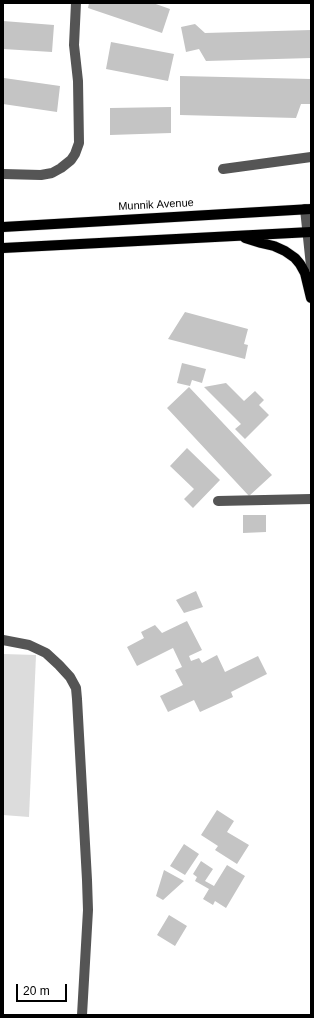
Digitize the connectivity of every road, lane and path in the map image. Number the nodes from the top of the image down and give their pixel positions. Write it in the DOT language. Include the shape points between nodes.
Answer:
graph roads {
  1 [pos="76,3"];
  2 [pos="311,157"];
  3 [pos="223,169"];
  4 [pos="3,174"];
  5 [pos="308,209"];
  6 [pos="3,227"];
  7 [pos="310,232"];
  8 [pos="239,236"];
  9 [pos="3,248"];
  10 [pos="311,266"];
  11 [pos="311,298"];
  12 [pos="311,499"];
  13 [pos="218,501"];
  14 [pos="3,640"];
  15 [pos="82,1015"];
  1 -- 4 [label="street" via="74,45 78,81 79,143 75,154 71,160 52,173"];
  2 -- 3 [label="street"];
  5 -- 6 [label="main road, Munnik Avenue"];
  5 -- 7 [label="street"];
  7 -- 8 [label="main road"];
  7 -- 10 [label="street"];
  8 -- 9 [label="main road"];
  8 -- 11 [label="main road" via="274,246 295,258 304,273"];
  12 -- 13 [label="street"];
  14 -- 15 [label="street" via="29,645 46,653 70,677 76,688 88,910"];
}
